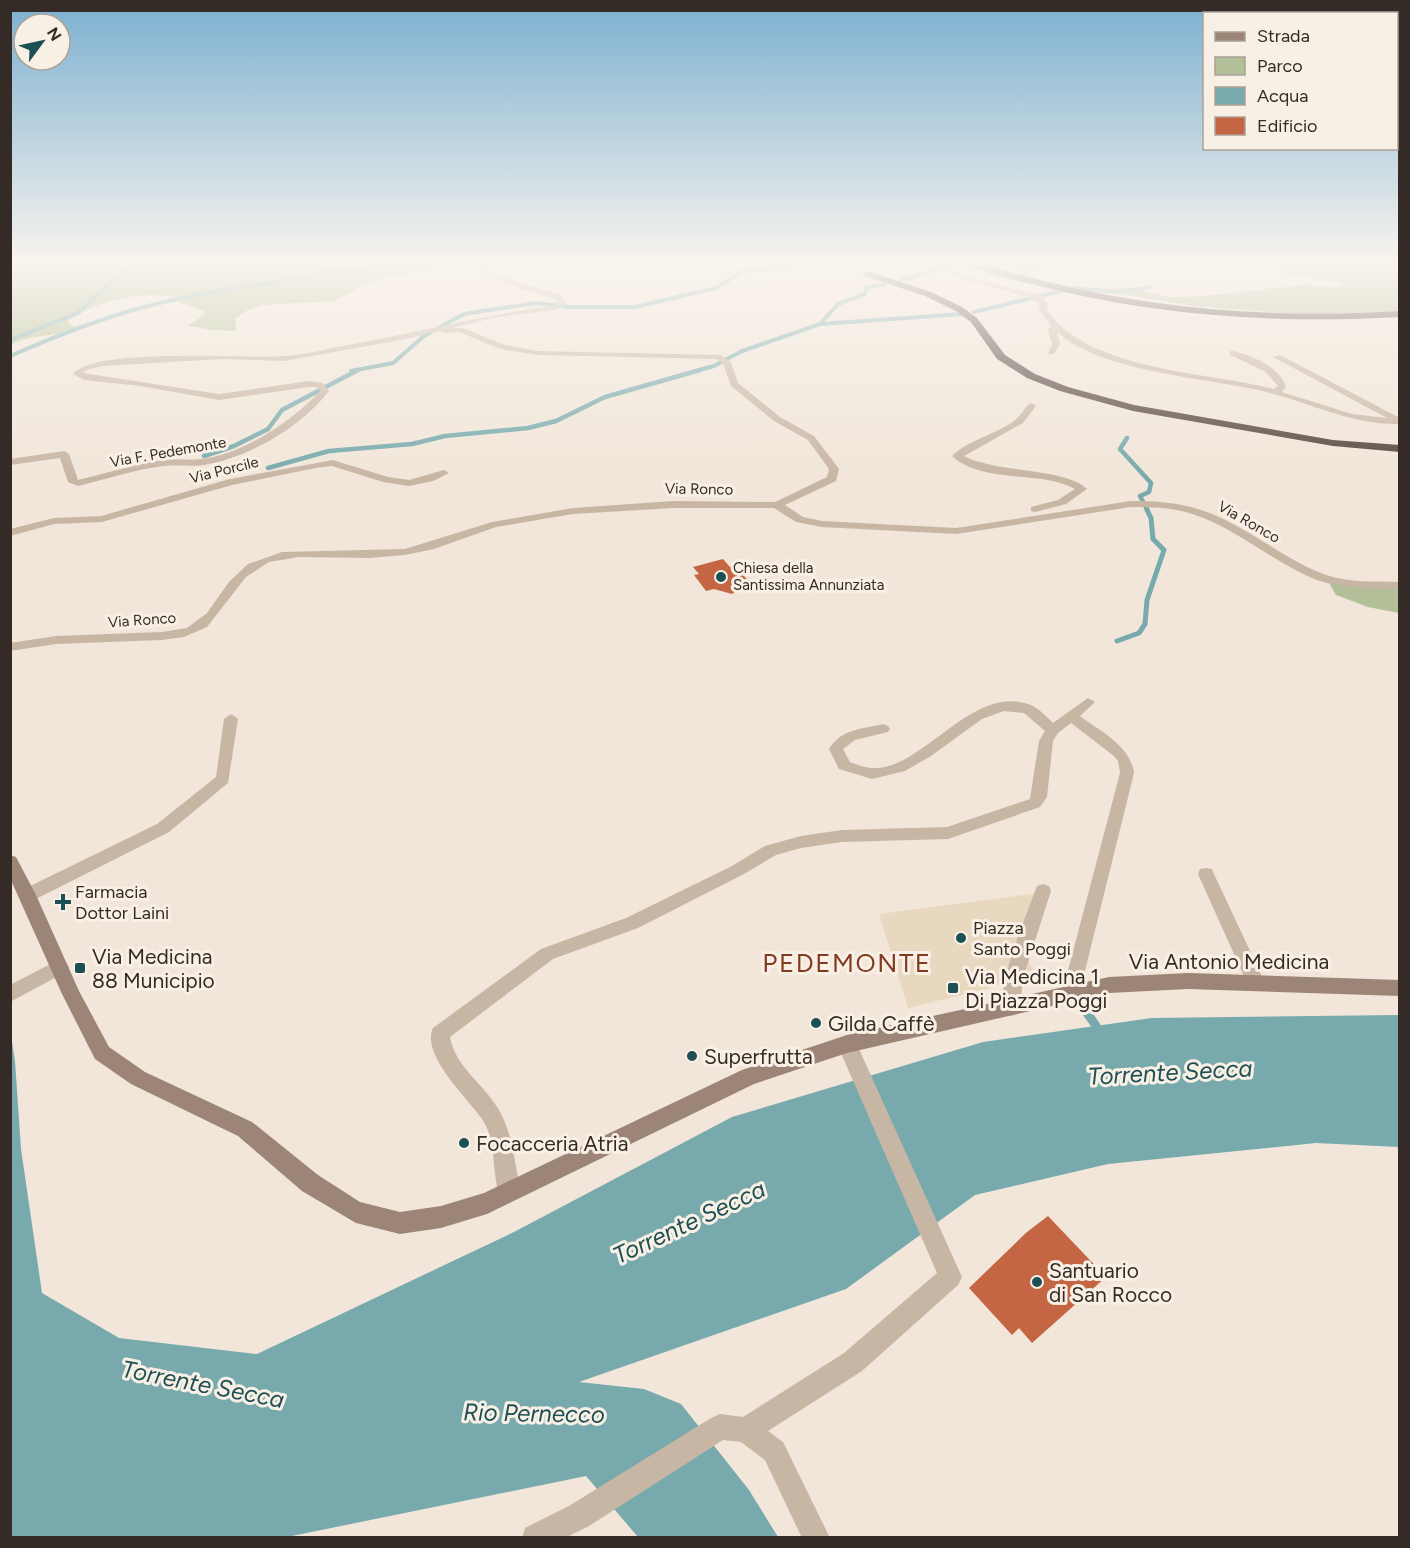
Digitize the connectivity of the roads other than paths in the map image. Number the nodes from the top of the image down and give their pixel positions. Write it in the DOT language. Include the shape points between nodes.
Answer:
graph roads {
  1 [pos="426,332"];
  2 [pos="432,332"];
  3 [pos="466,332"];
  4 [pos="982,332"];
  5 [pos="1053,332"];
  6 [pos="1062,332"];
  7 [pos="423,333"];
  8 [pos="1051,352"];
  9 [pos="1233,353"];
  10 [pos="1277,357"];
  11 [pos="1276,393"];
  12 [pos="1031,406"];
  13 [pos="1399,421"];
  14 [pos="1400,449"];
  15 [pos="10,462"];
  16 [pos="444,473"];
  17 [pos="776,505"];
  18 [pos="1001,526"];
  19 [pos="10,533"];
  20 [pos="1400,586"];
  21 [pos="10,647"];
  22 [pos="1088,702"];
  23 [pos="1071,716"];
  24 [pos="231,719"];
  25 [pos="883,729"];
  26 [pos="1053,730"];
  27 [pos="10,861"];
  28 [pos="1206,874"];
  29 [pos="1043,891"];
  30 [pos="28,895"];
  31 [pos="60,967"];
  32 [pos="1257,983"];
  33 [pos="1400,988"];
  34 [pos="18,990"];
  35 [pos="1071,993"];
  36 [pos="1011,1008"];
  37 [pos="850,1051"];
  38 [pos="509,1191"];
  39 [pos="746,1430"];
  40 [pos="535,1538"];
  41 [pos="817,1538"];
  1 -- 7 [label="street, Via F. Pedemonte"];
  2 -- 7 [label="street"];
  3 -- 17 [label="street" via="503,347 538,353 718,357 727,362 734,384 777,419 811,438 834,469 832,479"];
  4 -- 14 [label="highway" via="1006,361 1064,389 1133,408 1333,443"];
  5 -- 8 [label="street" via="1056,344"];
  6 -- 11 [label="street" via="1073,341 1168,372"];
  7 -- 15 [label="street, Via F. Pedemonte" via="284,359 154,360 83,368 77,374 84,377 219,397 309,384 320,385 325,391 320,399 261,440 237,453 204,462 178,461 78,483 73,482 64,454"];
  9 -- 11 [label="street" via="1263,367 1281,381"];
  10 -- 13 [label="street"];
  11 -- 13 [label="street" via="1346,415"];
  12 -- 18 [label="street" via="1030,412 1013,426 957,456 970,464 1075,483 1082,489 1062,502 1009,517"];
  16 -- 19 [label="street, Via Porcile" via="409,483 333,463 316,465 230,482 102,519 54,521"];
  17 -- 18 [label="street, Via Ronco" via="800,520 822,524 956,531"];
  17 -- 21 [label="street, Via Ronco" via="668,503 558,513 502,522 405,552 308,553 266,560 236,578 209,618 191,631"];
  18 -- 20 [label="street, Via Ronco" via="1131,504 1174,505 1216,518 1293,564 1325,578"];
  22 -- 23 [label="street"];
  23 -- 26 [label="street"];
  23 -- 35 [label="street" via="1119,752 1127,773"];
  24 -- 30 [label="street" via="223,779 163,828"];
  25 -- 26 [label="street" via="840,741 836,749 844,765 862,772 897,769 986,710 1005,705 1032,710"];
  26 -- 38 [label="street" via="1046,741 1035,803 948,833 842,836 771,850 632,923 547,954 440,1034 440,1045 497,1127"];
  27 -- 30 [label="main road, Via Antonio Medicina"];
  28 -- 32 [label="street"];
  29 -- 36 [label="street" via="1014,978"];
  30 -- 31 [label="main road, Via Antonio Medicina"];
  31 -- 34 [label="street"];
  31 -- 38 [label="main road, Via Antonio Medicina" via="102,1053 138,1078 245,1129 310,1183 356,1212 400,1223 441,1217 487,1203"];
  32 -- 33 [label="main road, Via Antonio Medicina"];
  32 -- 35 [label="main road, Via Antonio Medicina" via="1109,985"];
  35 -- 36 [label="main road, Via Antonio Medicina"];
  36 -- 37 [label="main road, Via Antonio Medicina"];
  37 -- 38 [label="main road, Via Antonio Medicina" via="749,1076"];
  37 -- 39 [label="street" via="950,1277 853,1362"];
  39 -- 40 [label="street" via="720,1427 579,1516"];
  39 -- 41 [label="street" via="774,1451"];
}
